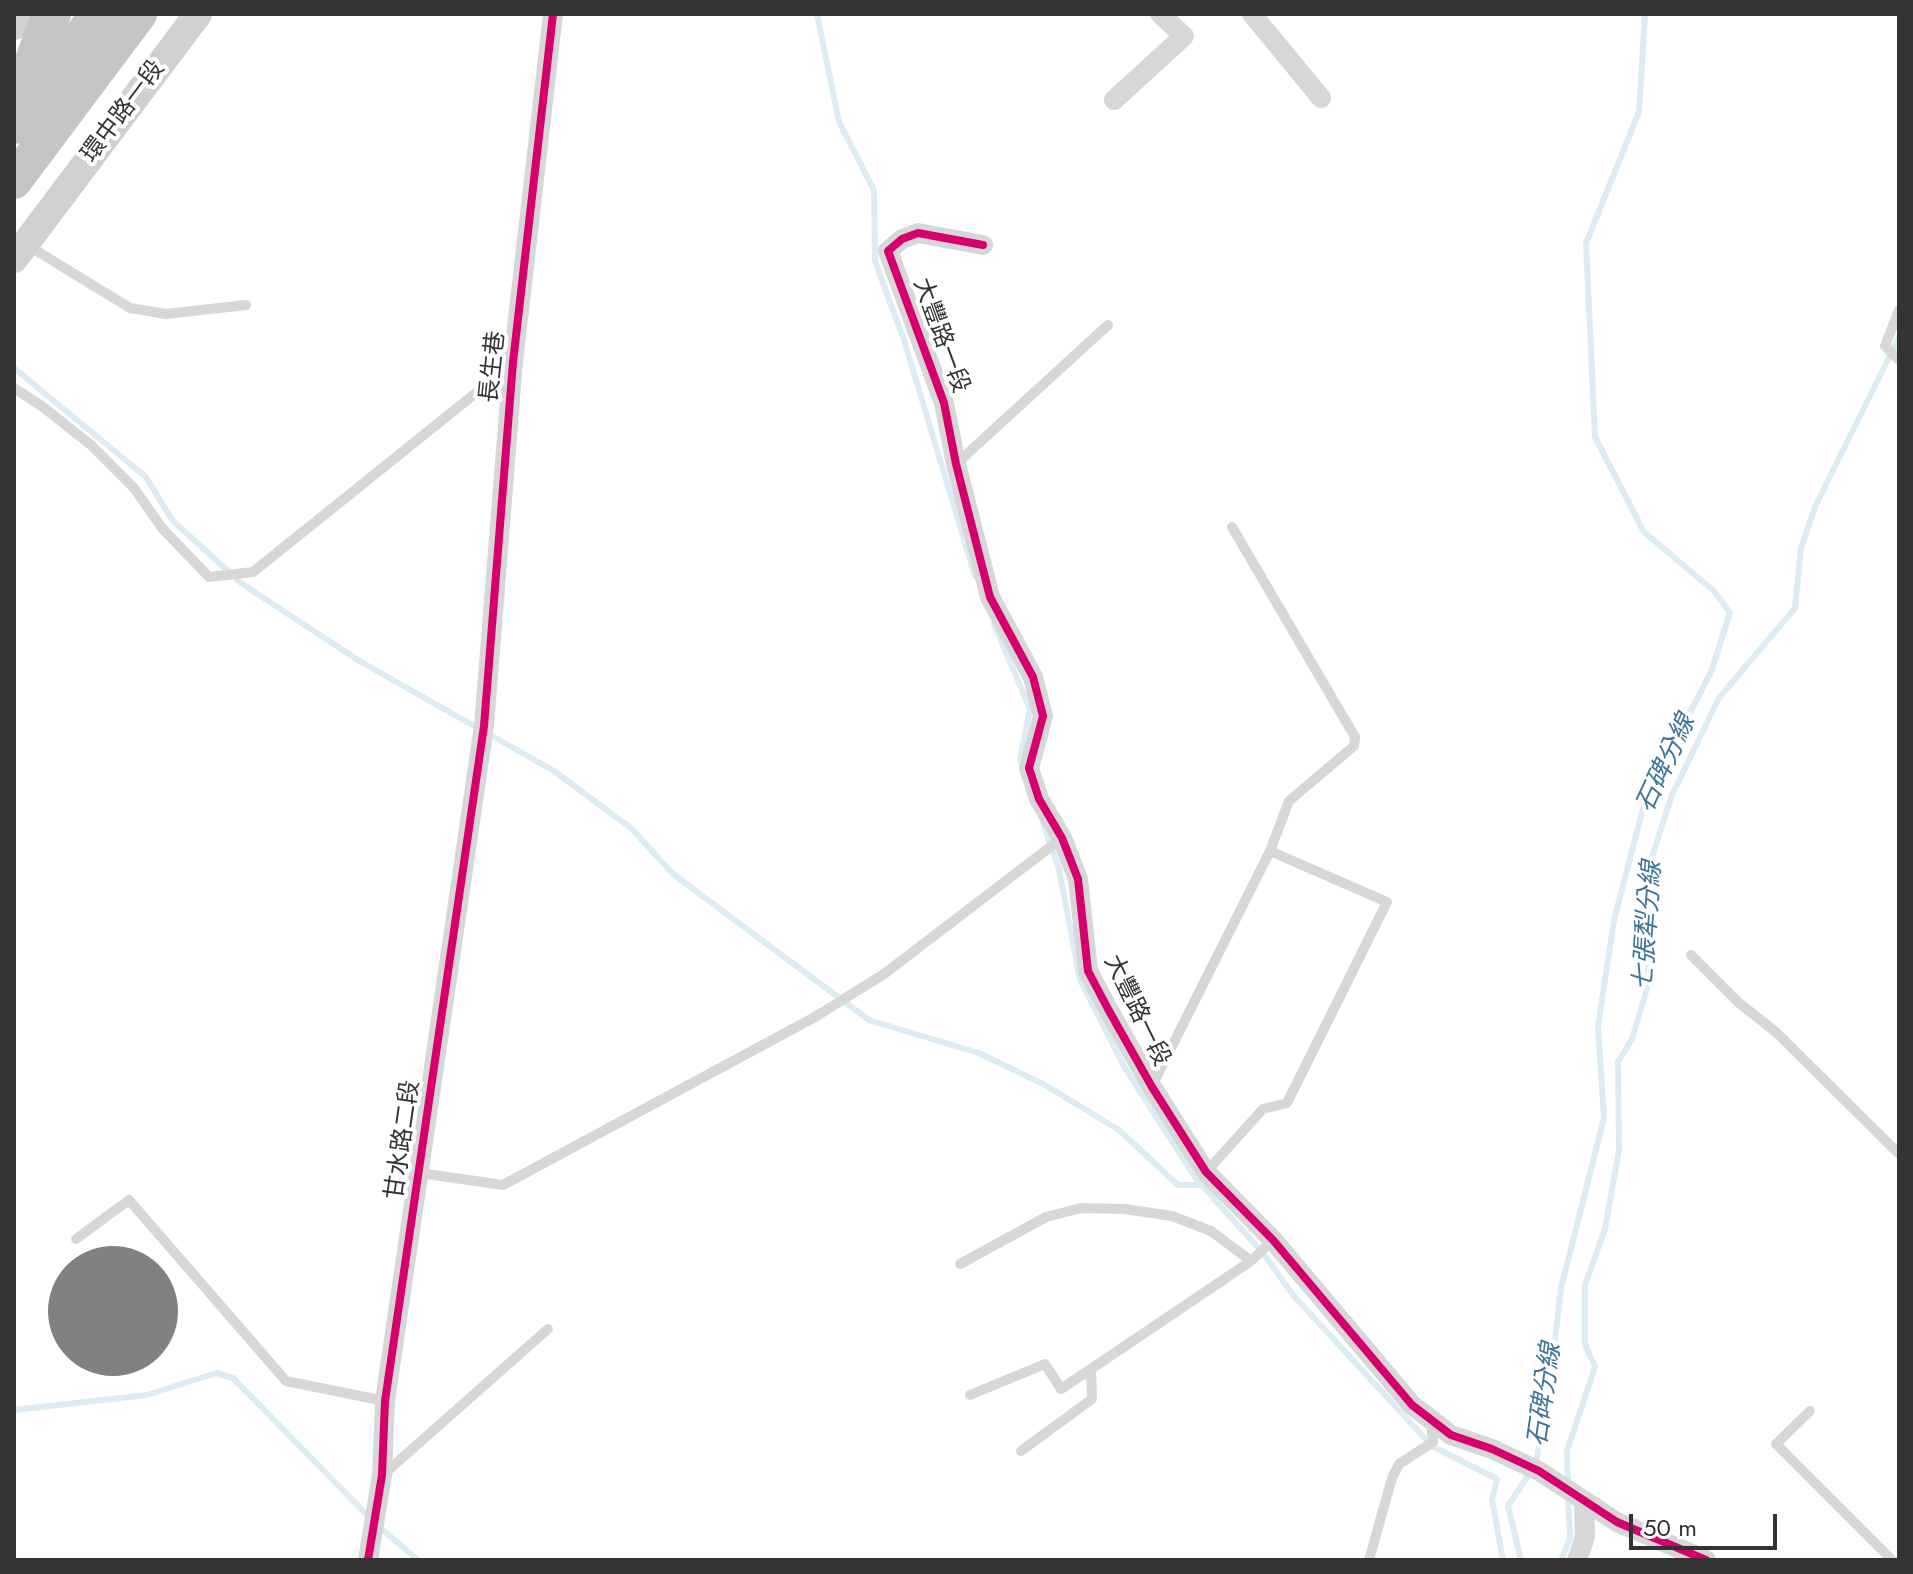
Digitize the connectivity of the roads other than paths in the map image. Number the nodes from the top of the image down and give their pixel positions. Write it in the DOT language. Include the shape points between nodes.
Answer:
graph roads {
  1 [pos="23,14"];
  2 [pos="53,14"];
  3 [pos="98,14"];
  4 [pos="139,14"];
  5 [pos="167,14"];
  6 [pos="198,14"];
  7 [pos="553,14"];
  8 [pos="1160,14"];
  9 [pos="1252,14"];
  10 [pos="14,26"];
  11 [pos="1321,98"];
  12 [pos="1114,100"];
  13 [pos="14,113"];
  14 [pos="19,161"];
  15 [pos="51,209"];
  16 [pos="983,245"];
  17 [pos="20,252"];
  18 [pos="246,305"];
  19 [pos="1899,310"];
  20 [pos="1108,325"];
  21 [pos="1899,360"];
  22 [pos="513,362"];
  23 [pos="14,388"];
  24 [pos="956,464"];
  25 [pos="1232,527"];
  26 [pos="484,726"];
  27 [pos="1062,838"];
  28 [pos="1270,851"];
  29 [pos="1691,955"];
  30 [pos="1152,1087"];
  31 [pos="1899,1154"];
  32 [pos="1206,1172"];
  33 [pos="420,1173"];
  34 [pos="76,1239"];
  35 [pos="1273,1240"];
  36 [pos="1251,1261"];
  37 [pos="960,1264"];
  38 [pos="548,1329"];
  39 [pos="1091,1369"];
  40 [pos="970,1395"];
  41 [pos="385,1401"];
  42 [pos="1810,1411"];
  43 [pos="1431,1422"];
  44 [pos="1021,1451"];
  45 [pos="382,1475"];
  46 [pos="1584,1500"];
  47 [pos="368,1560"];
  48 [pos="1369,1560"];
  49 [pos="1577,1560"];
  50 [pos="1706,1560"];
  51 [pos="1892,1560"];
  1 -- 10 [label="street"];
  2 -- 13 [label="highway"];
  3 -- 14 [label="highway"];
  4 -- 14 [label="highway"];
  5 -- 14 [label="highway" via="107,90"];
  6 -- 15 [label="street, 環中路一段"];
  7 -- 22 [label="street, 長生巷"];
  8 -- 12 [label="street" via="1184,36"];
  9 -- 11 [label="street"];
  14 -- 15 [label="street"];
  15 -- 17 [label="street, 環中路一段"];
  16 -- 24 [label="street, 大豐路一段" via="918,233 888,251 944,403"];
  17 -- 18 [label="lane" via="130,308 166,314"];
  19 -- 21 [label="lane" via="1885,346"];
  20 -- 24 [label="lane"];
  22 -- 23 [label="lane" via="253,572 209,577 91,445"];
  22 -- 26 [label="street, 長生巷"];
  24 -- 27 [label="street, 大豐路一段" via="990,597 1033,677 1043,716 1029,768 1039,799"];
  25 -- 28 [label="lane" via="1355,737 1354,746 1289,801"];
  26 -- 33 [label="street, 甘水路二段"];
  27 -- 30 [label="street, 大豐路一段" via="1078,879 1088,971"];
  27 -- 33 [label="lane" via="884,974 815,1017 503,1185"];
  28 -- 30 [label="lane"];
  28 -- 32 [label="lane" via="1387,902 1287,1103 1263,1109"];
  29 -- 31 [label="lane"];
  30 -- 32 [label="street, 大豐路一段"];
  32 -- 35 [label="street, 大豐路一段"];
  33 -- 41 [label="street, 甘水路二段"];
  34 -- 41 [label="lane" via="129,1200 286,1381"];
  35 -- 36 [label="lane"];
  35 -- 43 [label="street, 大豐路一段"];
  36 -- 37 [label="lane" via="1211,1231 1172,1216 1081,1208 1046,1217"];
  36 -- 39 [label="lane"];
  38 -- 45 [label="lane"];
  39 -- 40 [label="lane" via="1061,1389 1045,1364"];
  39 -- 44 [label="lane" via="1092,1399"];
  41 -- 45 [label="street, 甘水路二段"];
  42 -- 51 [label="lane" via="1776,1444"];
  43 -- 46 [label="street, 大豐路一段" via="1539,1471"];
  43 -- 48 [label="lane" via="1433,1442 1399,1464 1392,1478"];
  45 -- 47 [label="street, 甘水路二段"];
  46 -- 49 [label="street" via="1585,1537"];
  46 -- 50 [label="street, 大豐路一段" via="1617,1522"];
}
